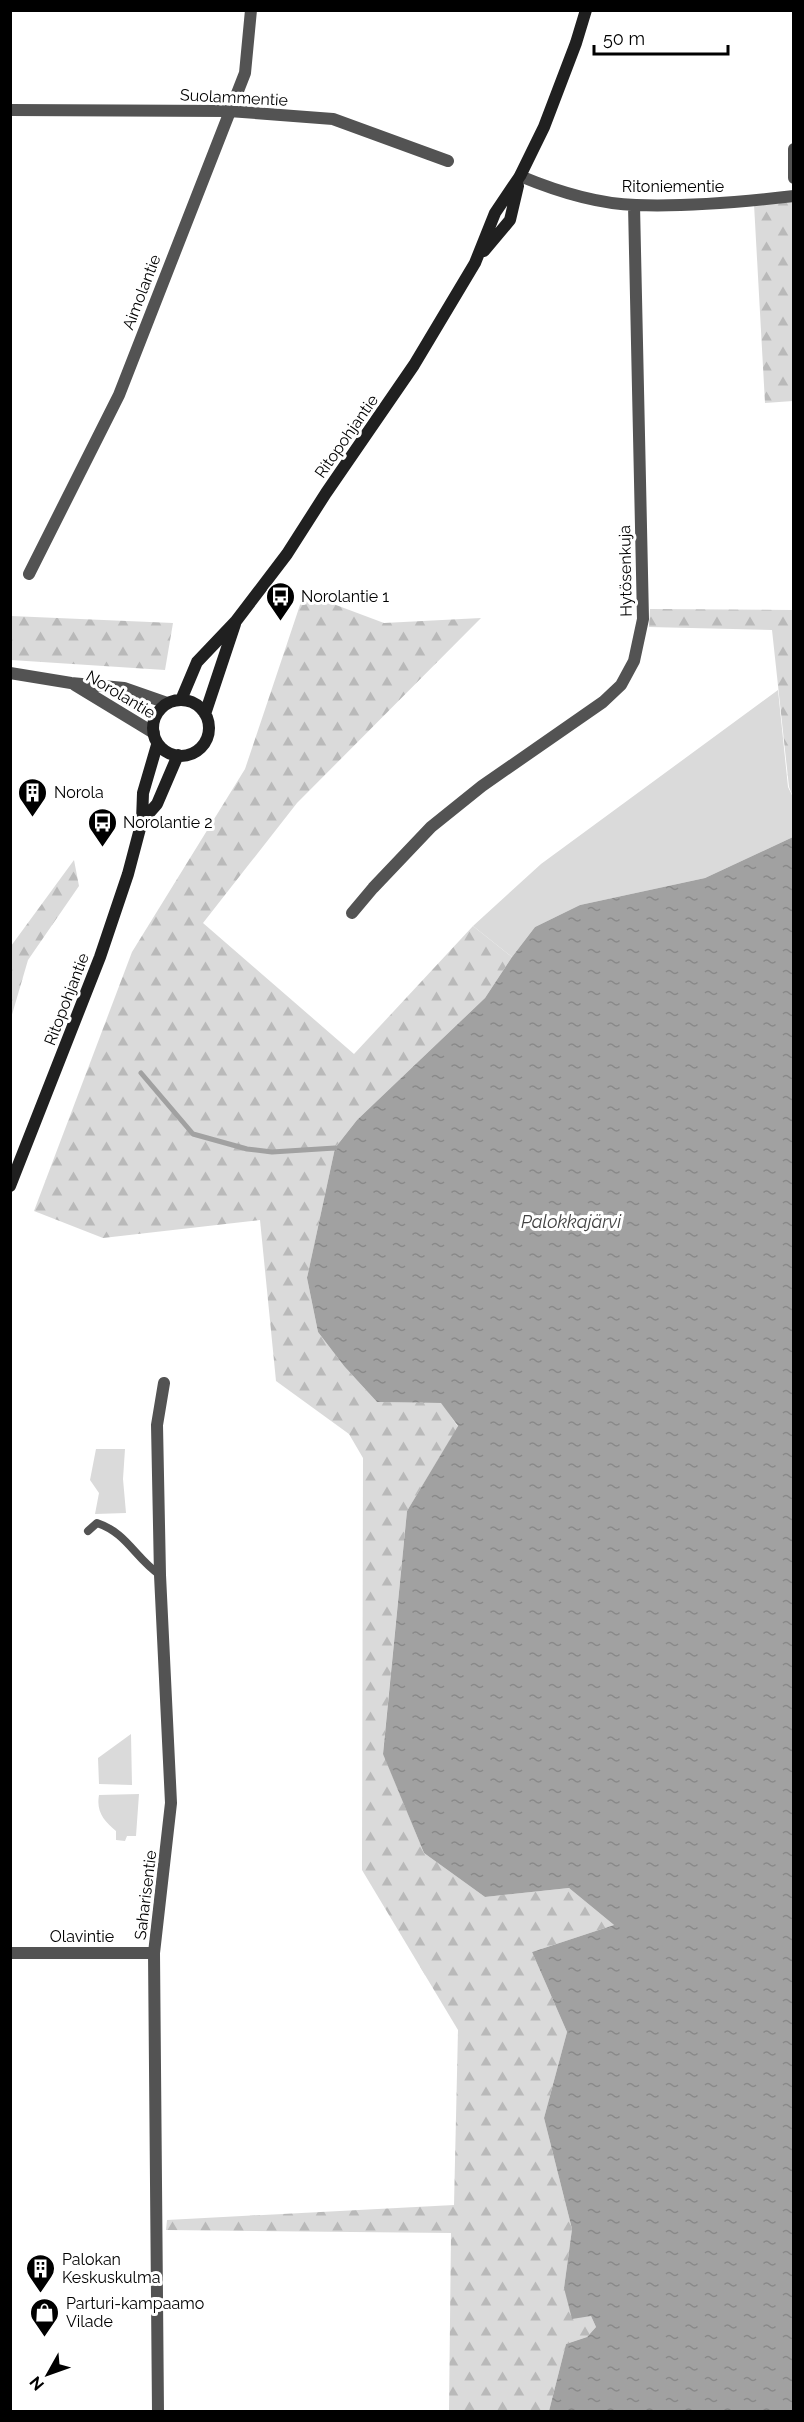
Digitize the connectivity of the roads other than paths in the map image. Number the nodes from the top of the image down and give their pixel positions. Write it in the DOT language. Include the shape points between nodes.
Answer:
graph roads {
  1 [pos="251,10"];
  2 [pos="586,10"];
  3 [pos="10,110"];
  4 [pos="229,111"];
  5 [pos="794,149"];
  6 [pos="448,161"];
  7 [pos="520,176"];
  8 [pos="794,178"];
  9 [pos="794,196"];
  10 [pos="634,205"];
  11 [pos="29,574"];
  12 [pos="236,621"];
  13 [pos="10,673"];
  14 [pos="71,683"];
  15 [pos="181,700"];
  16 [pos="168,703"];
  17 [pos="206,714"];
  18 [pos="156,739"];
  19 [pos="178,755"];
  20 [pos="142,821"];
  21 [pos="352,913"];
  22 [pos="10,1186"];
  23 [pos="164,1383"];
  24 [pos="88,1531"];
  25 [pos="160,1575"];
  26 [pos="10,1953"];
  27 [pos="154,1953"];
  28 [pos="158,2412"];
  1 -- 4 [label="street, Aimolantie" via="244,73"];
  2 -- 7 [label="main road, Ritopohjantie" via="544,127"];
  3 -- 4 [label="street, Suolammentie"];
  4 -- 6 [label="street, Suolammentie" via="333,120"];
  4 -- 11 [label="street, Aimolantie" via="119,394"];
  5 -- 8 [label="street"];
  7 -- 10 [label="street, Ritoniementie" via="569,194"];
  7 -- 12 [label="main road, Ritopohjantie" via="495,213 475,263 414,365 288,554"];
  9 -- 10 [label="street, Ritoniementie"];
  10 -- 21 [label="street, Hytösenkuja" via="643,619 634,661 621,685 603,702 482,786 431,827"];
  12 -- 15 [label="main road, Ritopohjantie" via="197,662"];
  12 -- 17 [label="main road, Ritopohjantie"];
  13 -- 14 [label="street, Norolantie"];
  14 -- 16 [label="street, Norolantie" via="124,688"];
  14 -- 18 [label="street, Norolantie"];
  15 -- 16 [label="main road"];
  15 -- 17 [label="main road" via="193,702"];
  16 -- 18 [label="main road" via="156,716"];
  17 -- 19 [label="main road" via="209,731 202,747"];
  18 -- 19 [label="main road" via="170,753"];
  18 -- 20 [label="main road, Ritopohjantie"];
  19 -- 20 [label="main road, Ritopohjantie" via="157,804"];
  20 -- 22 [label="main road, Ritopohjantie" via="100,957"];
  23 -- 25 [label="street, Saharisentie" via="158,1425"];
  24 -- 25 [label="lane" via="97,1523 111,1528 146,1566"];
  25 -- 27 [label="street, Saharisentie" via="171,1803"];
  26 -- 27 [label="street, Olavintie"];
  27 -- 28 [label="street, Saharisentie"];
}
